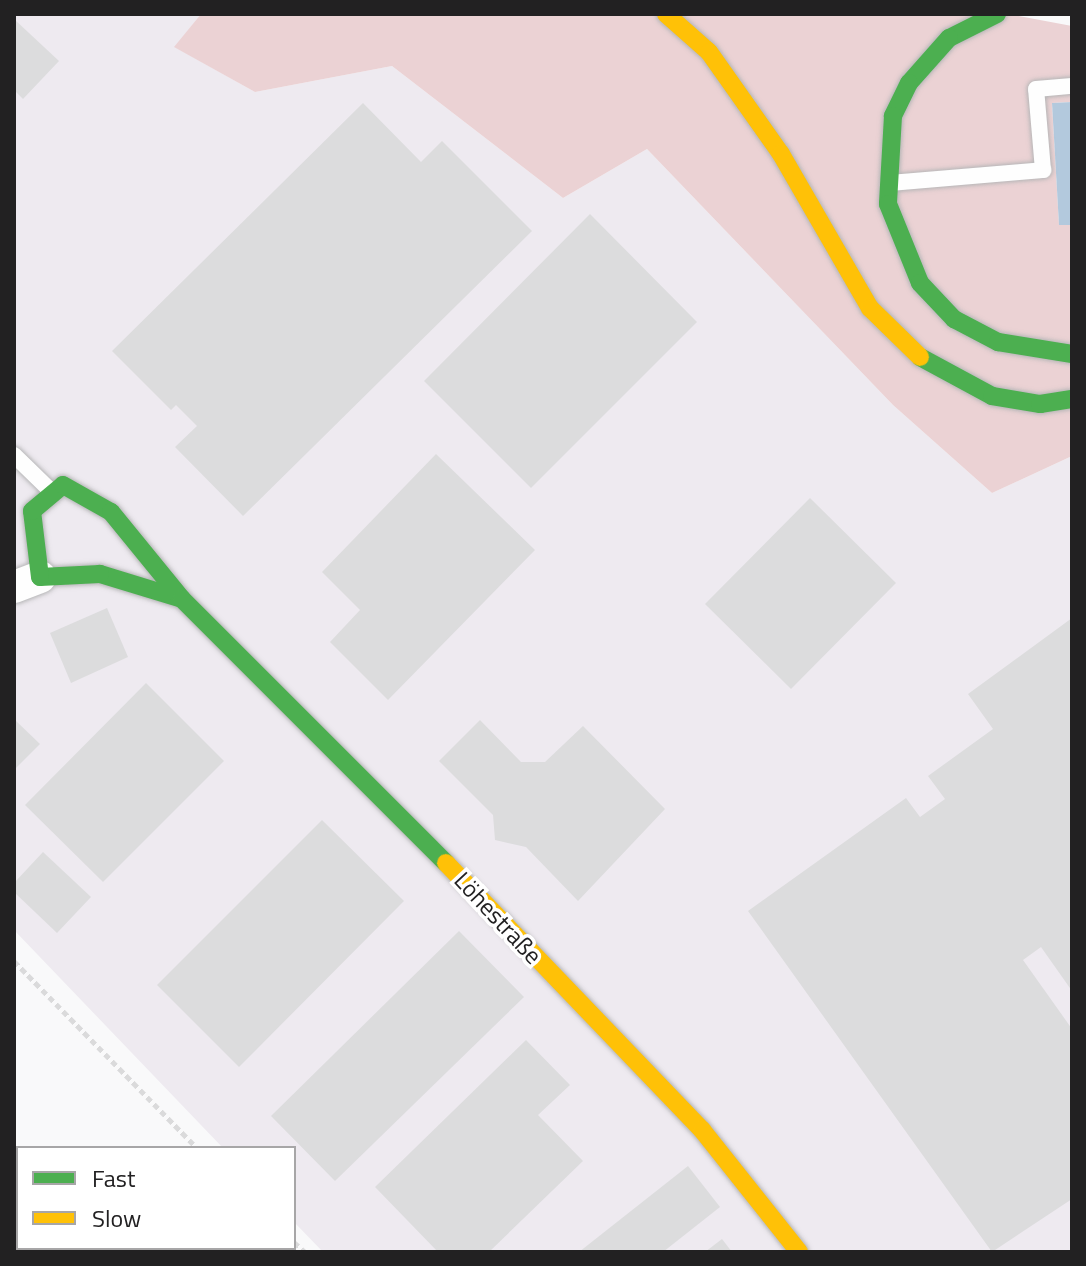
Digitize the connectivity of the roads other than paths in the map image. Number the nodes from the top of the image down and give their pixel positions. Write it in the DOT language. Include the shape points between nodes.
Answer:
graph roads {
  1 [pos="666,14"];
  2 [pos="997,14"];
  3 [pos="1072,86"];
  4 [pos="888,183"];
  5 [pos="1072,354"];
  6 [pos="1072,399"];
  7 [pos="14,455"];
  8 [pos="53,493"];
  9 [pos="14,495"];
  10 [pos="32,511"];
  11 [pos="27,582"];
  12 [pos="182,599"];
  13 [pos="799,1252"];
  1 -- 6 [label="main road" via="709,52 781,154 870,308 907,347 942,373 992,396 1040,404"];
  2 -- 4 [label="main road" via="949,38 909,83 893,116"];
  3 -- 4 [label="lane" via="1036,89 1043,170"];
  4 -- 5 [label="main road" via="888,204 901,245 920,283 954,319 998,342"];
  7 -- 8 [label="lane"];
  8 -- 10 [label="main road"];
  8 -- 12 [label="main road, Löhestraße" via="63,485 95,499"];
  9 -- 10 [label="lane"];
  10 -- 11 [label="main road, Löhestraße"];
  11 -- 12 [label="main road, Löhestraße" via="100,574"];
  12 -- 13 [label="main road, Löhestraße" via="356,768 702,1130"];
}
